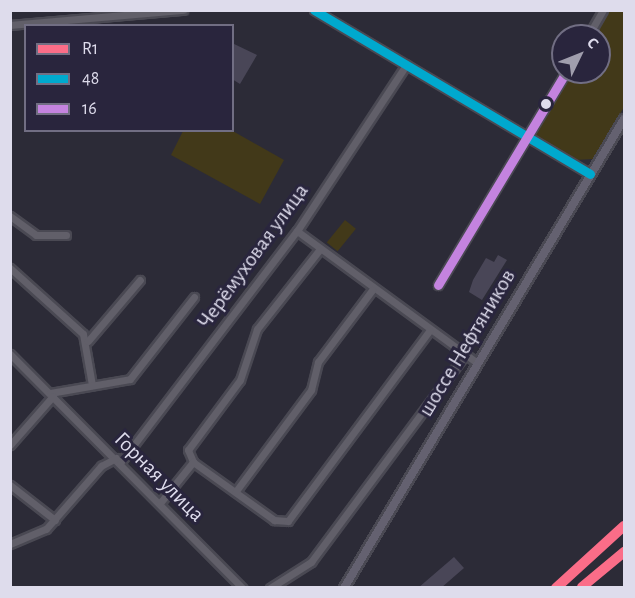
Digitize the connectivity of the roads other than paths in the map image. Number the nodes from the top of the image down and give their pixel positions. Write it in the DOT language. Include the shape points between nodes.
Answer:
graph roads {
  1 [pos="183,10"];
  2 [pos="314,10"];
  3 [pos="603,10"];
  4 [pos="595,24"];
  5 [pos="10,25"];
  6 [pos="406,64"];
  7 [pos="559,84"];
  8 [pos="624,119"];
  9 [pos="527,137"];
  10 [pos="590,174"];
  11 [pos="10,216"];
  12 [pos="297,231"];
  13 [pos="66,235"];
  14 [pos="320,249"];
  15 [pos="10,268"];
  16 [pos="140,280"];
  17 [pos="438,285"];
  18 [pos="372,290"];
  19 [pos="194,297"];
  20 [pos="429,331"];
  21 [pos="88,341"];
  22 [pos="10,354"];
  23 [pos="464,356"];
  24 [pos="476,362"];
  25 [pos="92,385"];
  26 [pos="51,395"];
  27 [pos="10,445"];
  28 [pos="118,461"];
  29 [pos="193,462"];
  30 [pos="10,485"];
  31 [pos="236,491"];
  32 [pos="160,503"];
  33 [pos="55,520"];
  34 [pos="10,544"];
  35 [pos="243,588"];
  36 [pos="270,588"];
  37 [pos="344,588"];
  1 -- 5 [label="street"];
  2 -- 6 [label="street"];
  3 -- 4 [label="street"];
  6 -- 9 [label="street"];
  6 -- 12 [label="street, Черёмуховая улица"];
  7 -- 9 [label="street"];
  8 -- 10 [label="main road, шоссе Нефтяников"];
  9 -- 10 [label="street"];
  9 -- 17 [label="street"];
  10 -- 24 [label="main road, шоссе Нефтяников"];
  11 -- 13 [label="street" via="36,235"];
  12 -- 14 [label="street"];
  12 -- 28 [label="street, Черёмуховая улица"];
  14 -- 18 [label="street"];
  14 -- 29 [label="street" via="257,329 240,380 188,454"];
  15 -- 21 [label="street"];
  16 -- 21 [label="street"];
  18 -- 20 [label="street"];
  18 -- 31 [label="street" via="318,362 311,390"];
  19 -- 25 [label="street" via="133,377"];
  20 -- 23 [label="street"];
  20 -- 31 [label="street" via="297,510 281,523"];
  21 -- 25 [label="street"];
  22 -- 26 [label="street, Горная улица"];
  23 -- 24 [label="street"];
  23 -- 36 [label="street" via="311,562"];
  24 -- 37 [label="main road, шоссе Нефтяников"];
  25 -- 26 [label="street"];
  26 -- 27 [label="street"];
  26 -- 28 [label="street, Горная улица"];
  28 -- 32 [label="street, Горная улица"];
  28 -- 33 [label="street, Черёмуховая улица" via="101,466"];
  29 -- 31 [label="street"];
  29 -- 32 [label="street"];
  30 -- 33 [label="street"];
  32 -- 35 [label="street, Горная улица"];
  33 -- 34 [label="street, Черёмуховая улица" via="37,536"];
}
